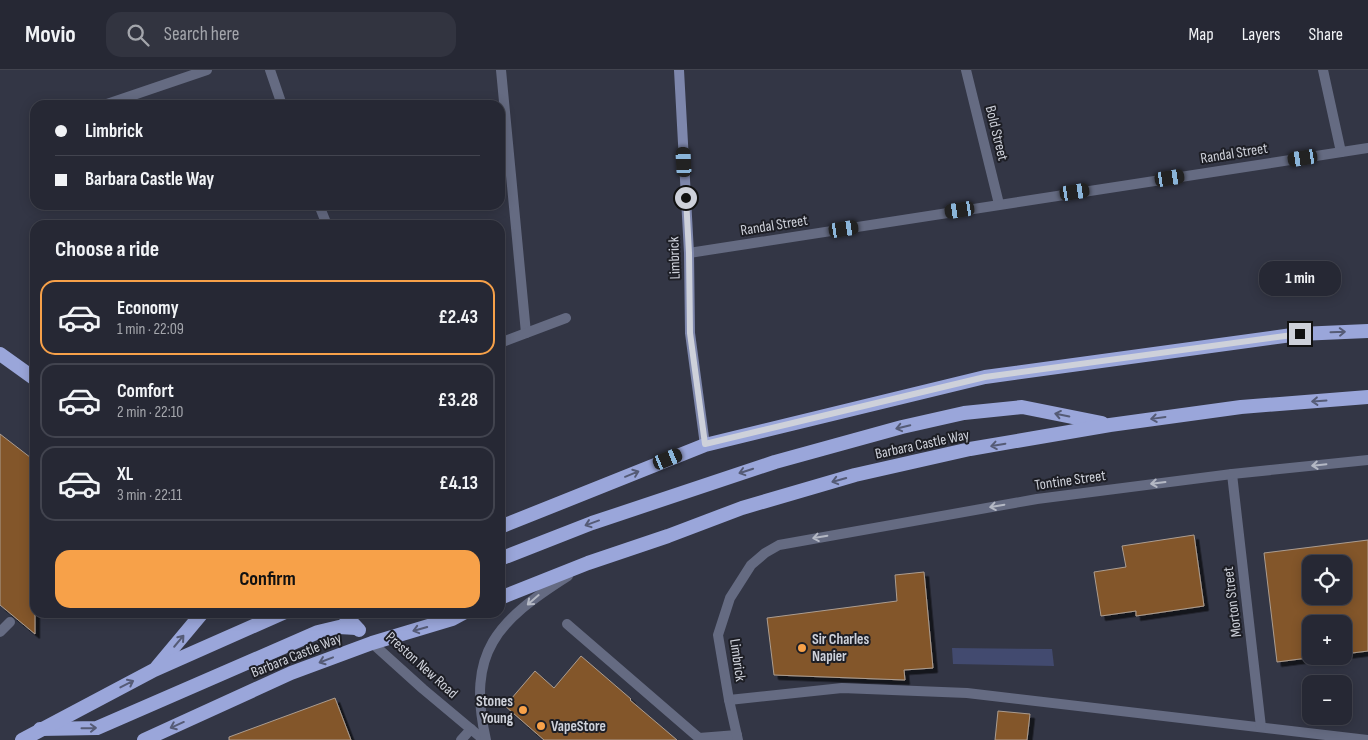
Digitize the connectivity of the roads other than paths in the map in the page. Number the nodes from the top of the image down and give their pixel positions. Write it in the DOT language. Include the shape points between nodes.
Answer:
graph roads {
  1 [pos="207,70"];
  2 [pos="270,70"];
  3 [pos="502,70"];
  4 [pos="678,70"];
  5 [pos="966,70"];
  6 [pos="1323,70"];
  7 [pos="119,100"];
  8 [pos="280,100"];
  9 [pos="505,100"];
  10 [pos="505,103"];
  11 [pos="1368,148"];
  12 [pos="1341,152"];
  13 [pos="999,204"];
  14 [pos="689,253"];
  15 [pos="566,318"];
  16 [pos="1368,331"];
  17 [pos="526,333"];
  18 [pos="505,341"];
  19 [pos="0,354"];
  20 [pos="30,375"];
  21 [pos="1368,397"];
  22 [pos="1110,425"];
  23 [pos="705,444"];
  24 [pos="1368,460"];
  25 [pos="1232,474"];
  26 [pos="505,525"];
  27 [pos="779,545"];
  28 [pos="505,557"];
  29 [pos="588,563"];
  30 [pos="505,596"];
  31 [pos="198,618"];
  32 [pos="271,618"];
  33 [pos="347,618"];
  34 [pos="454,618"];
  35 [pos="10,622"];
  36 [pos="566,624"];
  37 [pos="356,628"];
  38 [pos="0,632"];
  39 [pos="372,642"];
  40 [pos="154,670"];
  41 [pos="729,700"];
  42 [pos="1261,727"];
  43 [pos="40,729"];
  44 [pos="471,729"];
  45 [pos="737,737"];
  46 [pos="22,740"];
  47 [pos="144,740"];
  48 [pos="461,740"];
  49 [pos="485,740"];
  50 [pos="1368,740"];
  1 -- 7 [label="street"];
  2 -- 8 [label="street"];
  3 -- 9 [label="street"];
  4 -- 14 [label="main road, Limbrick"];
  5 -- 13 [label="street, Bold Street"];
  6 -- 12 [label="street"];
  10 -- 17 [label="street"];
  11 -- 12 [label="street, Randal Street"];
  12 -- 13 [label="street, Randal Street"];
  13 -- 14 [label="street, Randal Street"];
  14 -- 23 [label="main road, Limbrick" via="690,333"];
  15 -- 17 [label="street"];
  23 -- 16 [label="highway, one-way" via="985,377 1300,334"];
  17 -- 18 [label="street"];
  19 -- 20 [label="highway"];
  21 -- 22 [label="highway, Barbara Castle Way, one-way" via="1241,407"];
  22 -- 28 [label="highway, one-way" via="1022,407 964,413 775,462 592,523"];
  22 -- 29 [label="highway, Barbara Castle Way, one-way" via="970,449 855,475 742,508"];
  26 -- 23 [label="highway, one-way"];
  24 -- 25 [label="street, Tontine Street, one-way"];
  25 -- 27 [label="street, Tontine Street, one-way" via="1037,499"];
  25 -- 42 [label="street, Morton Street"];
  27 -- 41 [label="street, Limbrick" via="751,565 730,598 718,635"];
  29 -- 30 [label="highway, Barbara Castle Way"];
  29 -- 49 [label="street, one-way" via="537,596 496,634 484,658 479,686"];
  40 -- 31 [label="highway, one-way"];
  32 -- 40 [label="highway"];
  33 -- 37 [label="highway, Preston New Road"];
  34 -- 39 [label="highway, Barbara Castle Way, one-way"];
  35 -- 38 [label="street"];
  36 -- 45 [label="street" via="699,738"];
  37 -- 39 [label="highway, Preston New Road"];
  43 -- 37 [label="highway, one-way" via="97,728 318,632 339,627"];
  39 -- 44 [label="street, Preston New Road"];
  39 -- 47 [label="highway, Barbara Castle Way, one-way" via="291,673"];
  43 -- 40 [label="highway, one-way"];
  41 -- 42 [label="street" via="842,688 967,693"];
  41 -- 45 [label="street, Limbrick"];
  42 -- 50 [label="street"];
  43 -- 46 [label="highway"];
  44 -- 48 [label="street"];
  44 -- 49 [label="street, Preston New Road"];
}
